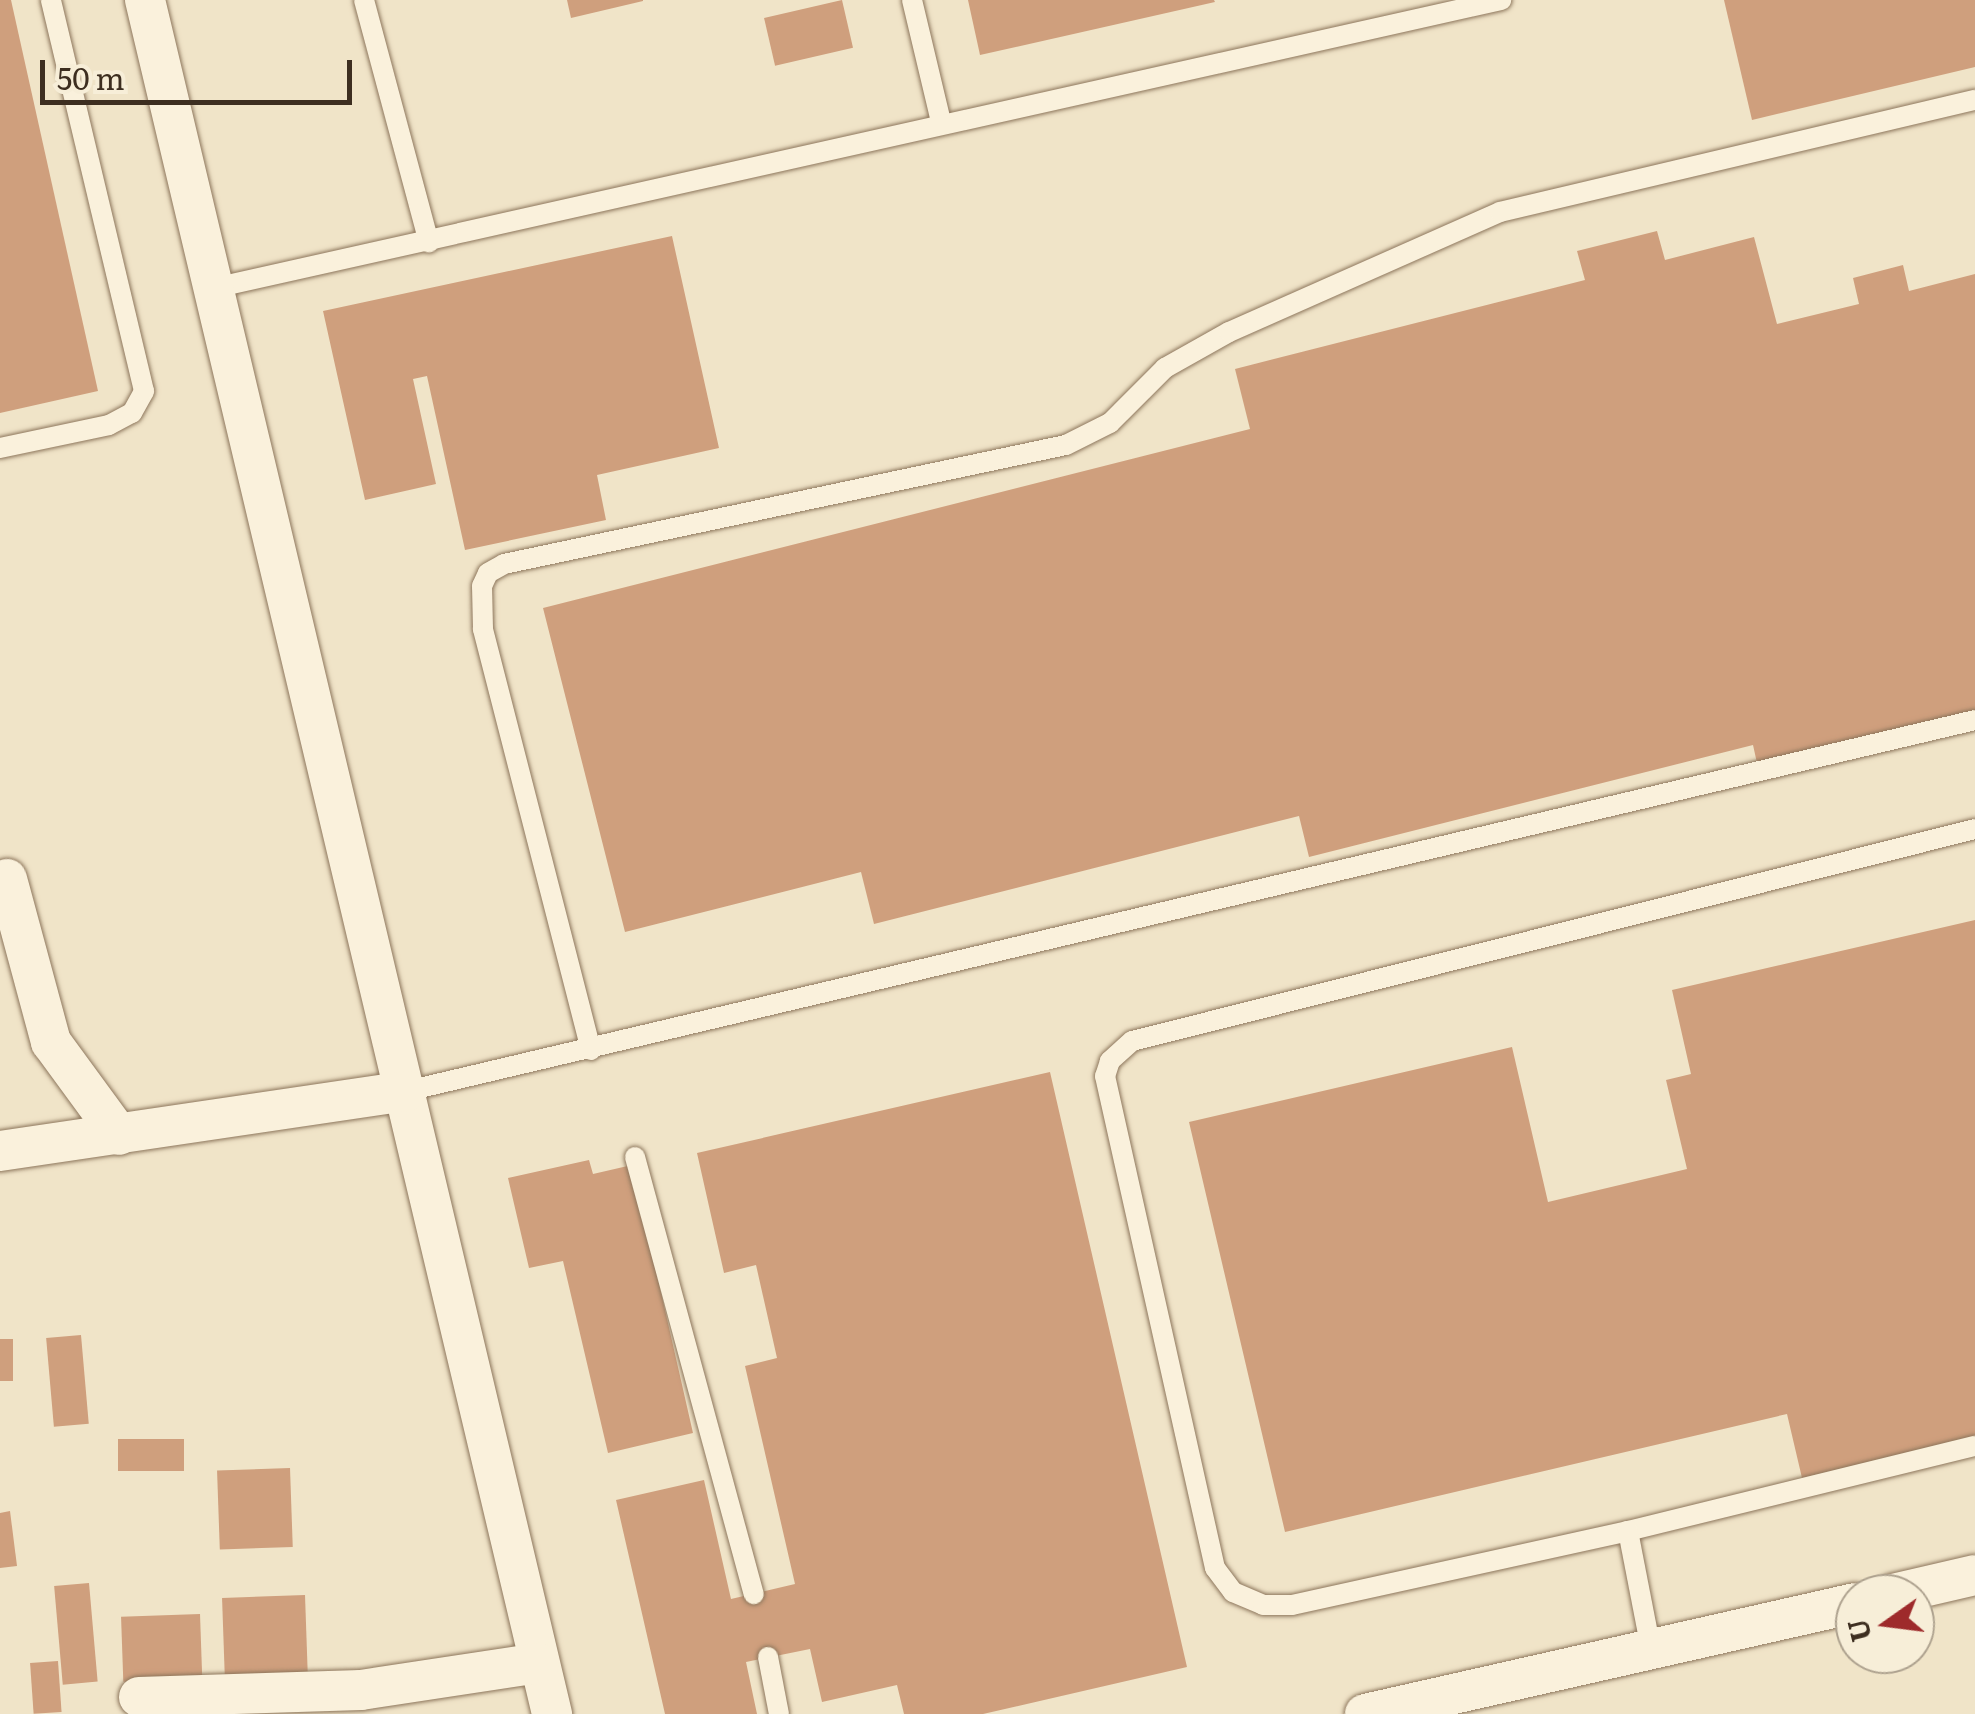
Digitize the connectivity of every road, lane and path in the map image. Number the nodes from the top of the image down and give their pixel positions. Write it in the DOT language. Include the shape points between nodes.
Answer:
graph roads {
  1 [pos="50,0"];
  2 [pos="145,0"];
  3 [pos="364,0"];
  4 [pos="912,0"];
  5 [pos="1501,0"];
  6 [pos="1975,100"];
  7 [pos="941,122"];
  8 [pos="429,242"];
  9 [pos="214,288"];
  10 [pos="0,448"];
  11 [pos="1975,720"];
  12 [pos="1975,828"];
  13 [pos="7,878"];
  14 [pos="591,1050"];
  15 [pos="406,1092"];
  16 [pos="120,1135"];
  17 [pos="0,1151"];
  18 [pos="635,1157"];
  19 [pos="1975,1446"];
  20 [pos="1628,1531"];
  21 [pos="1975,1575"];
  22 [pos="1935,1584"];
  23 [pos="754,1594"];
  24 [pos="1835,1607"];
  25 [pos="1651,1649"];
  26 [pos="768,1658"];
  27 [pos="539,1663"];
  28 [pos="139,1697"];
  29 [pos="1429,1707"];
  30 [pos="552,1714"];
  31 [pos="780,1714"];
  32 [pos="1366,1714"];
  1 -- 10 [label="lane" via="144,390 132,413 109,425"];
  2 -- 9 [label="street"];
  3 -- 8 [label="lane"];
  4 -- 7 [label="lane"];
  5 -- 7 [label="lane"];
  6 -- 14 [label="lane" via="1500,212 1229,332 1164,368 1110,423 1066,445 504,564 488,573 483,628"];
  7 -- 8 [label="lane"];
  8 -- 9 [label="lane"];
  9 -- 15 [label="street"];
  11 -- 14 [label="lane"];
  12 -- 20 [label="lane" via="1132,1041 1110,1061 1107,1098 1215,1568 1234,1592 1263,1604 1292,1605"];
  13 -- 16 [label="street" via="51,1042"];
  14 -- 15 [label="lane"];
  15 -- 16 [label="street"];
  15 -- 27 [label="street"];
  16 -- 17 [label="street"];
  18 -- 23 [label="lane"];
  19 -- 20 [label="lane"];
  20 -- 25 [label="lane"];
  21 -- 22 [label="street"];
  24 -- 25 [label="street"];
  25 -- 29 [label="street"];
  26 -- 31 [label="lane"];
  27 -- 28 [label="street" via="360,1690"];
  27 -- 30 [label="street"];
  29 -- 32 [label="street"];
}
